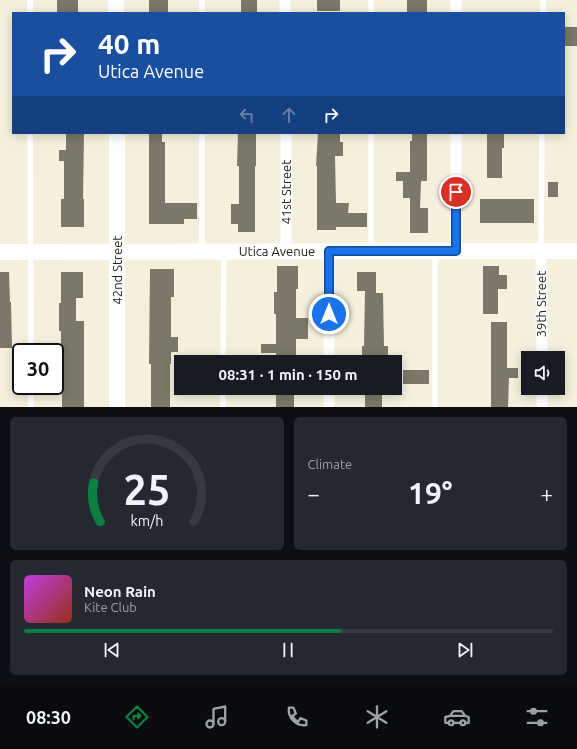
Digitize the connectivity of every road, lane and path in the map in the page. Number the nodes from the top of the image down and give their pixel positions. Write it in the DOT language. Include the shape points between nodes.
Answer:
graph roads {
  1 [pos="30,0"];
  2 [pos="116,0"];
  3 [pos="202,0"];
  4 [pos="286,0"];
  5 [pos="371,0"];
  6 [pos="456,0"];
  7 [pos="543,0"];
  8 [pos="30,12"];
  9 [pos="116,12"];
  10 [pos="202,12"];
  11 [pos="286,12"];
  12 [pos="371,12"];
  13 [pos="456,12"];
  14 [pos="543,12"];
  15 [pos="30,134"];
  16 [pos="116,134"];
  17 [pos="202,134"];
  18 [pos="286,134"];
  19 [pos="371,134"];
  20 [pos="456,134"];
  21 [pos="542,134"];
  22 [pos="577,250"];
  23 [pos="117,251"];
  24 [pos="202,251"];
  25 [pos="224,251"];
  26 [pos="286,251"];
  27 [pos="329,251"];
  28 [pos="371,251"];
  29 [pos="435,251"];
  30 [pos="456,251"];
  31 [pos="541,251"];
  32 [pos="0,252"];
  33 [pos="30,252"];
  34 [pos="31,343"];
  35 [pos="542,351"];
  36 [pos="223,355"];
  37 [pos="329,355"];
  38 [pos="31,395"];
  39 [pos="223,395"];
  40 [pos="329,395"];
  41 [pos="542,395"];
  42 [pos="31,407"];
  43 [pos="117,407"];
  44 [pos="223,407"];
  45 [pos="329,407"];
  46 [pos="436,407"];
  47 [pos="542,407"];
  1 -- 8 [label="lane"];
  2 -- 9 [label="street"];
  3 -- 10 [label="lane"];
  4 -- 11 [label="street"];
  5 -- 12 [label="lane"];
  6 -- 13 [label="street"];
  7 -- 14 [label="lane"];
  15 -- 33 [label="lane"];
  16 -- 23 [label="street, 42nd Street"];
  17 -- 24 [label="lane"];
  18 -- 26 [label="street, 41st Street"];
  19 -- 28 [label="lane"];
  20 -- 30 [label="street"];
  21 -- 31 [label="lane"];
  22 -- 31 [label="street, Utica Avenue"];
  23 -- 24 [label="street, Utica Avenue"];
  23 -- 33 [label="street, Utica Avenue"];
  23 -- 43 [label="street, 42nd Street"];
  24 -- 25 [label="street, Utica Avenue"];
  25 -- 26 [label="street, Utica Avenue"];
  25 -- 36 [label="lane"];
  26 -- 27 [label="street, Utica Avenue"];
  27 -- 28 [label="street, Utica Avenue"];
  27 -- 37 [label="street"];
  28 -- 29 [label="street, Utica Avenue"];
  29 -- 30 [label="street, Utica Avenue"];
  29 -- 46 [label="lane"];
  30 -- 31 [label="street, Utica Avenue"];
  31 -- 35 [label="street, 39th Street"];
  32 -- 33 [label="street, Utica Avenue"];
  33 -- 34 [label="lane"];
  38 -- 42 [label="lane"];
  39 -- 44 [label="lane"];
  40 -- 45 [label="street"];
  41 -- 47 [label="street"];
}
